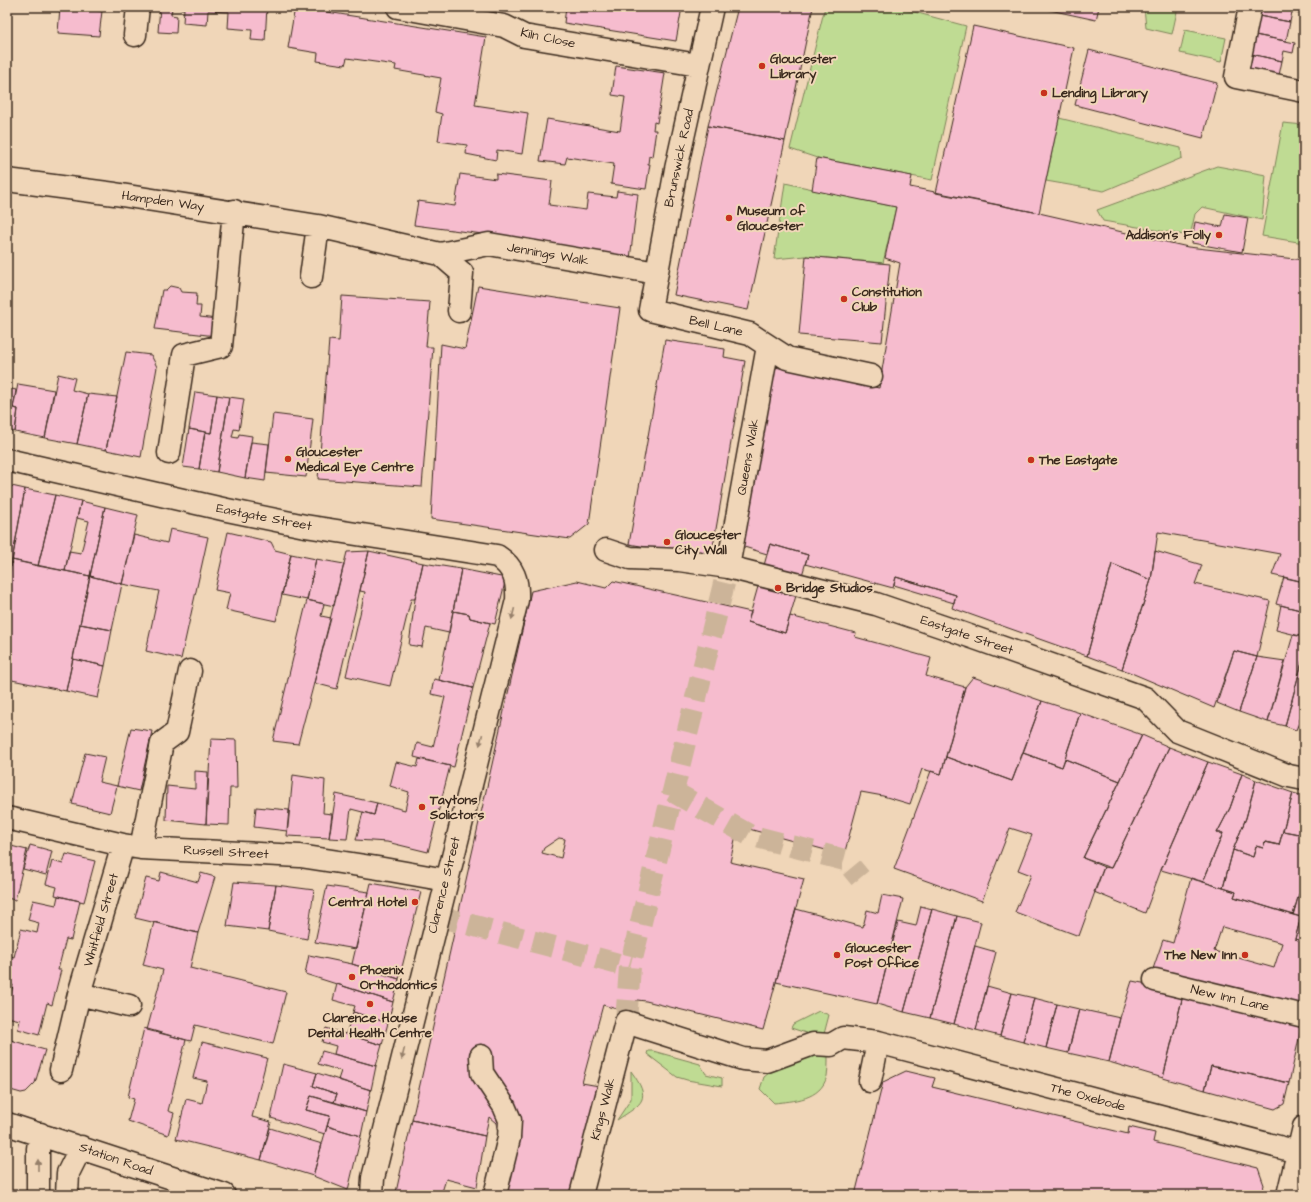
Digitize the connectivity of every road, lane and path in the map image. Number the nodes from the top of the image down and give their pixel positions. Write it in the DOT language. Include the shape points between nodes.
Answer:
graph roads {
  1 [pos="138,7"];
  2 [pos="398,7"];
  3 [pos="712,7"];
  4 [pos="1250,7"];
  5 [pos="135,35"];
  6 [pos="698,65"];
  7 [pos="1304,91"];
  8 [pos="7,180"];
  9 [pos="234,212"];
  10 [pos="318,226"];
  11 [pos="440,254"];
  12 [pos="657,273"];
  13 [pos="311,277"];
  14 [pos="650,310"];
  15 [pos="459,312"];
  16 [pos="768,346"];
  17 [pos="871,376"];
  18 [pos="169,452"];
  19 [pos="7,460"];
  20 [pos="606,550"];
  21 [pos="728,567"];
  22 [pos="515,576"];
  23 [pos="190,671"];
  24 [pos="1304,779"];
  25 [pos="7,818"];
  26 [pos="132,846"];
  27 [pos="446,880"];
  28 [pos="1155,980"];
  29 [pos="79,994"];
  30 [pos="129,1006"];
  31 [pos="1304,1016"];
  32 [pos="626,1022"];
  33 [pos="878,1042"];
  34 [pos="481,1056"];
  35 [pos="61,1070"];
  36 [pos="870,1081"];
  37 [pos="7,1124"];
  38 [pos="1304,1127"];
  39 [pos="40,1134"];
  40 [pos="81,1147"];
  41 [pos="1298,1152"];
  42 [pos="38,1195"];
  43 [pos="67,1195"];
  44 [pos="224,1195"];
  45 [pos="372,1195"];
  46 [pos="495,1195"];
  47 [pos="581,1195"];
  48 [pos="1288,1195"];
  1 -- 5 [label="street"];
  2 -- 6 [label="street, Kiln Close" via="504,26 524,36"];
  3 -- 6 [label="street, Brunswick Road"];
  4 -- 7 [label="street" via="1236,77"];
  6 -- 12 [label="street, Brunswick Road"];
  8 -- 9 [label="street, Hampden Way"];
  9 -- 10 [label="street, Hampden Way"];
  9 -- 18 [label="street" via="222,346 184,355"];
  10 -- 11 [label="street, Hampden Way"];
  10 -- 13 [label="street"];
  11 -- 12 [label="street, Jennings Walk" via="489,244"];
  11 -- 15 [label="street, Hampden Way" via="462,273"];
  12 -- 14 [label="street, Brunswick Road"];
  14 -- 16 [label="street, Bell Lane" via="750,334"];
  16 -- 17 [label="street, Bell Lane" via="787,358"];
  16 -- 21 [label="street, Queens Walk"];
  19 -- 22 [label="street, Eastgate Street" via="305,526 497,556 511,568"];
  20 -- 21 [label="street, Eastgate Street" via="630,558 679,560"];
  21 -- 24 [label="street, Eastgate Street" via="876,604 1145,698 1177,731 1289,776"];
  22 -- 27 [label="street, Clarence Street, one-way" via="516,600"];
  23 -- 26 [label="street, Whitfield Street" via="176,732 162,743"];
  25 -- 26 [label="street, Russell Street"];
  26 -- 27 [label="street, Russell Street" via="300,856"];
  26 -- 29 [label="street, Whitfield Street"];
  27 -- 45 [label="street, Clarence Street, one-way" via="373,1178"];
  28 -- 31 [label="street, New Inn Lane"];
  29 -- 30 [label="street"];
  29 -- 35 [label="street, Whitfield Street"];
  32 -- 33 [label="street, The Oxebode" via="743,1059 767,1061 812,1044 831,1045 843,1038"];
  32 -- 47 [label="street, Kings Walk"];
  33 -- 36 [label="street"];
  33 -- 41 [label="street, The Oxebode"];
  34 -- 46 [label="street" via="482,1073 504,1106 510,1120 509,1138"];
  37 -- 39 [label="street, Station Road"];
  38 -- 41 [label="street"];
  39 -- 40 [label="street, Station Road"];
  42 -- 39 [label="street, one-way"];
  40 -- 43 [label="street" via="68,1174"];
  40 -- 44 [label="street, Station Road"];
  41 -- 48 [label="street"];
}
